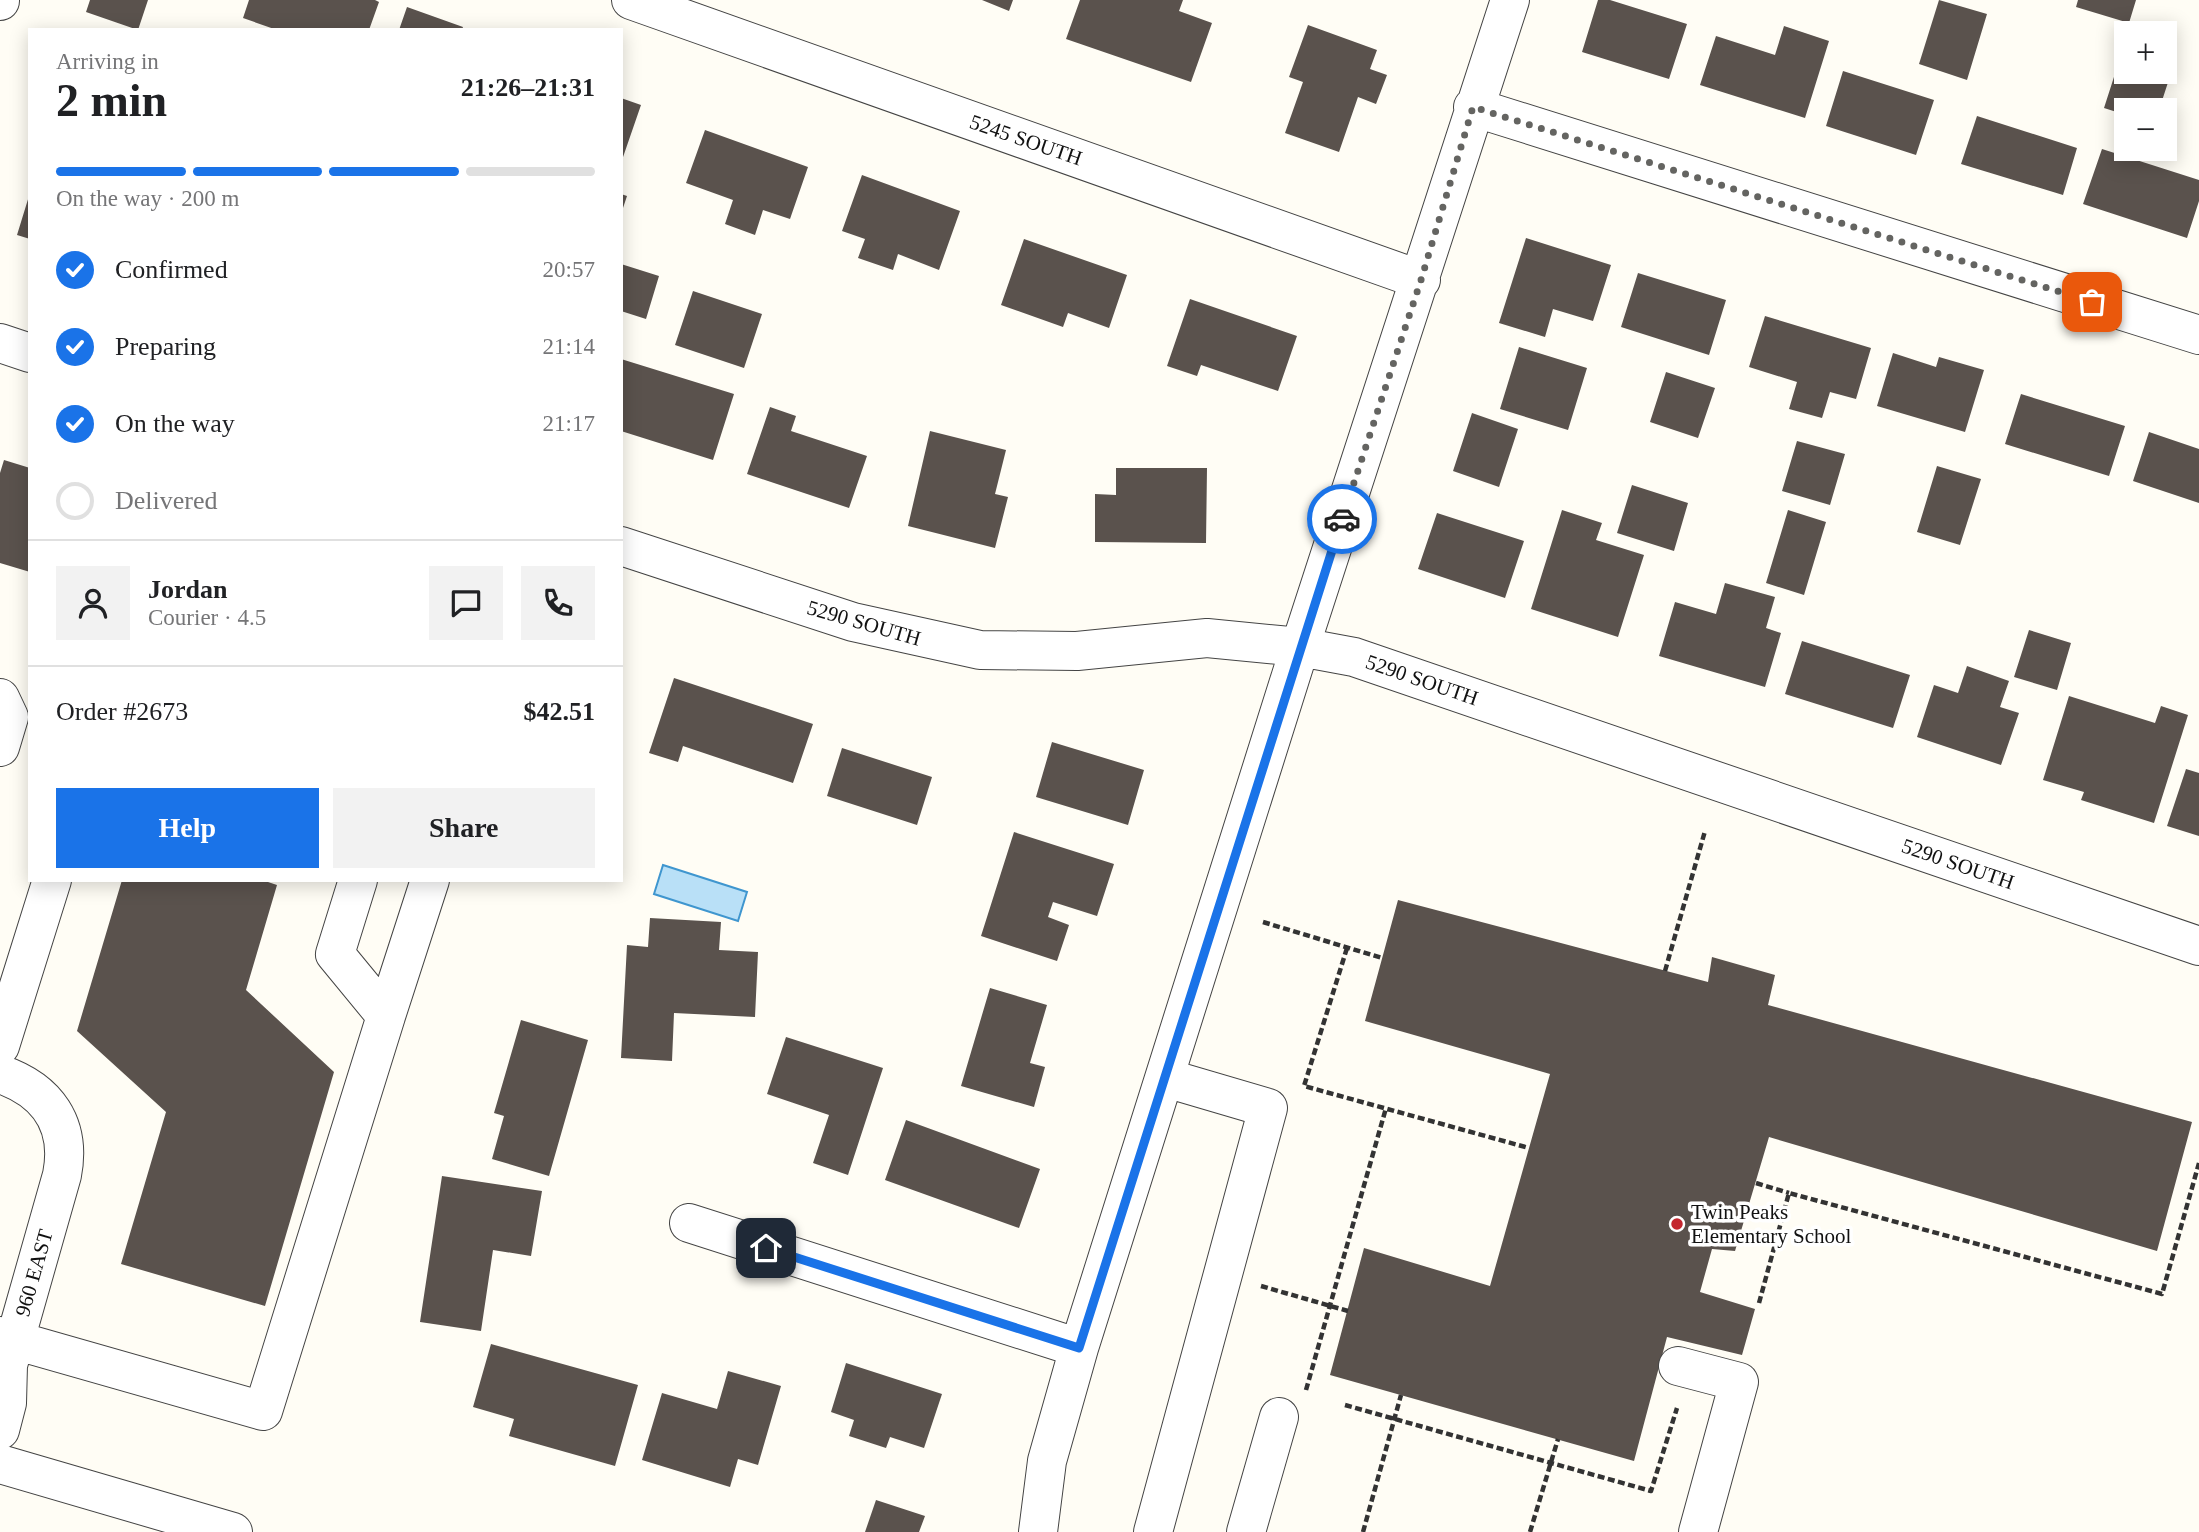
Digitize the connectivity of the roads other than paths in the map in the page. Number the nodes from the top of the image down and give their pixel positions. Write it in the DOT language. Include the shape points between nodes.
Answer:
graph roads {
  1 [pos="631,0"];
  2 [pos="1510,0"];
  3 [pos="1473,107"];
  4 [pos="1421,280"];
  5 [pos="2199,335"];
  6 [pos="0,343"];
  7 [pos="28,352"];
  8 [pos="623,547"];
  9 [pos="1300,647"];
  10 [pos="0,698"];
  11 [pos="0,747"];
  12 [pos="51,882"];
  13 [pos="357,882"];
  14 [pos="429,882"];
  15 [pos="2199,946"];
  16 [pos="386,1016"];
  17 [pos="0,1046"];
  18 [pos="0,1074"];
  19 [pos="1166,1078"];
  20 [pos="689,1223"];
  21 [pos="7,1338"];
  22 [pos="1079,1348"];
  23 [pos="1678,1366"];
  24 [pos="1292,1405"];
  25 [pos="0,1430"];
  26 [pos="0,1464"];
  27 [pos="233,1532"];
  28 [pos="1038,1532"];
  29 [pos="1153,1532"];
  30 [pos="1246,1532"];
  31 [pos="1698,1532"];
  1 -- 4 [label="street, 5245 SOUTH"];
  2 -- 3 [label="street"];
  3 -- 4 [label="street"];
  3 -- 5 [label="street"];
  4 -- 9 [label="street"];
  6 -- 7 [label="street"];
  8 -- 9 [label="street, 5290 SOUTH" via="853,622 980,650 1077,652 1207,638"];
  9 -- 15 [label="street, 5290 SOUTH" via="1354,657"];
  9 -- 19 [label="street"];
  10 -- 11 [label="street" via="9,716"];
  12 -- 17 [label="street"];
  13 -- 16 [label="street" via="335,954"];
  14 -- 16 [label="street"];
  16 -- 21 [label="street" via="263,1411"];
  18 -- 21 [label="street, 960 EAST" via="29,1086 57,1118 65,1147 65,1160"];
  19 -- 22 [label="street"];
  19 -- 29 [label="street" via="1268,1108"];
  20 -- 22 [label="street"];
  21 -- 25 [label="street, 960 EAST" via="7,1403"];
  22 -- 28 [label="street" via="1047,1461"];
  23 -- 31 [label="street" via="1739,1382"];
  24 -- 30 [label="street"];
  26 -- 27 [label="street"];
}
